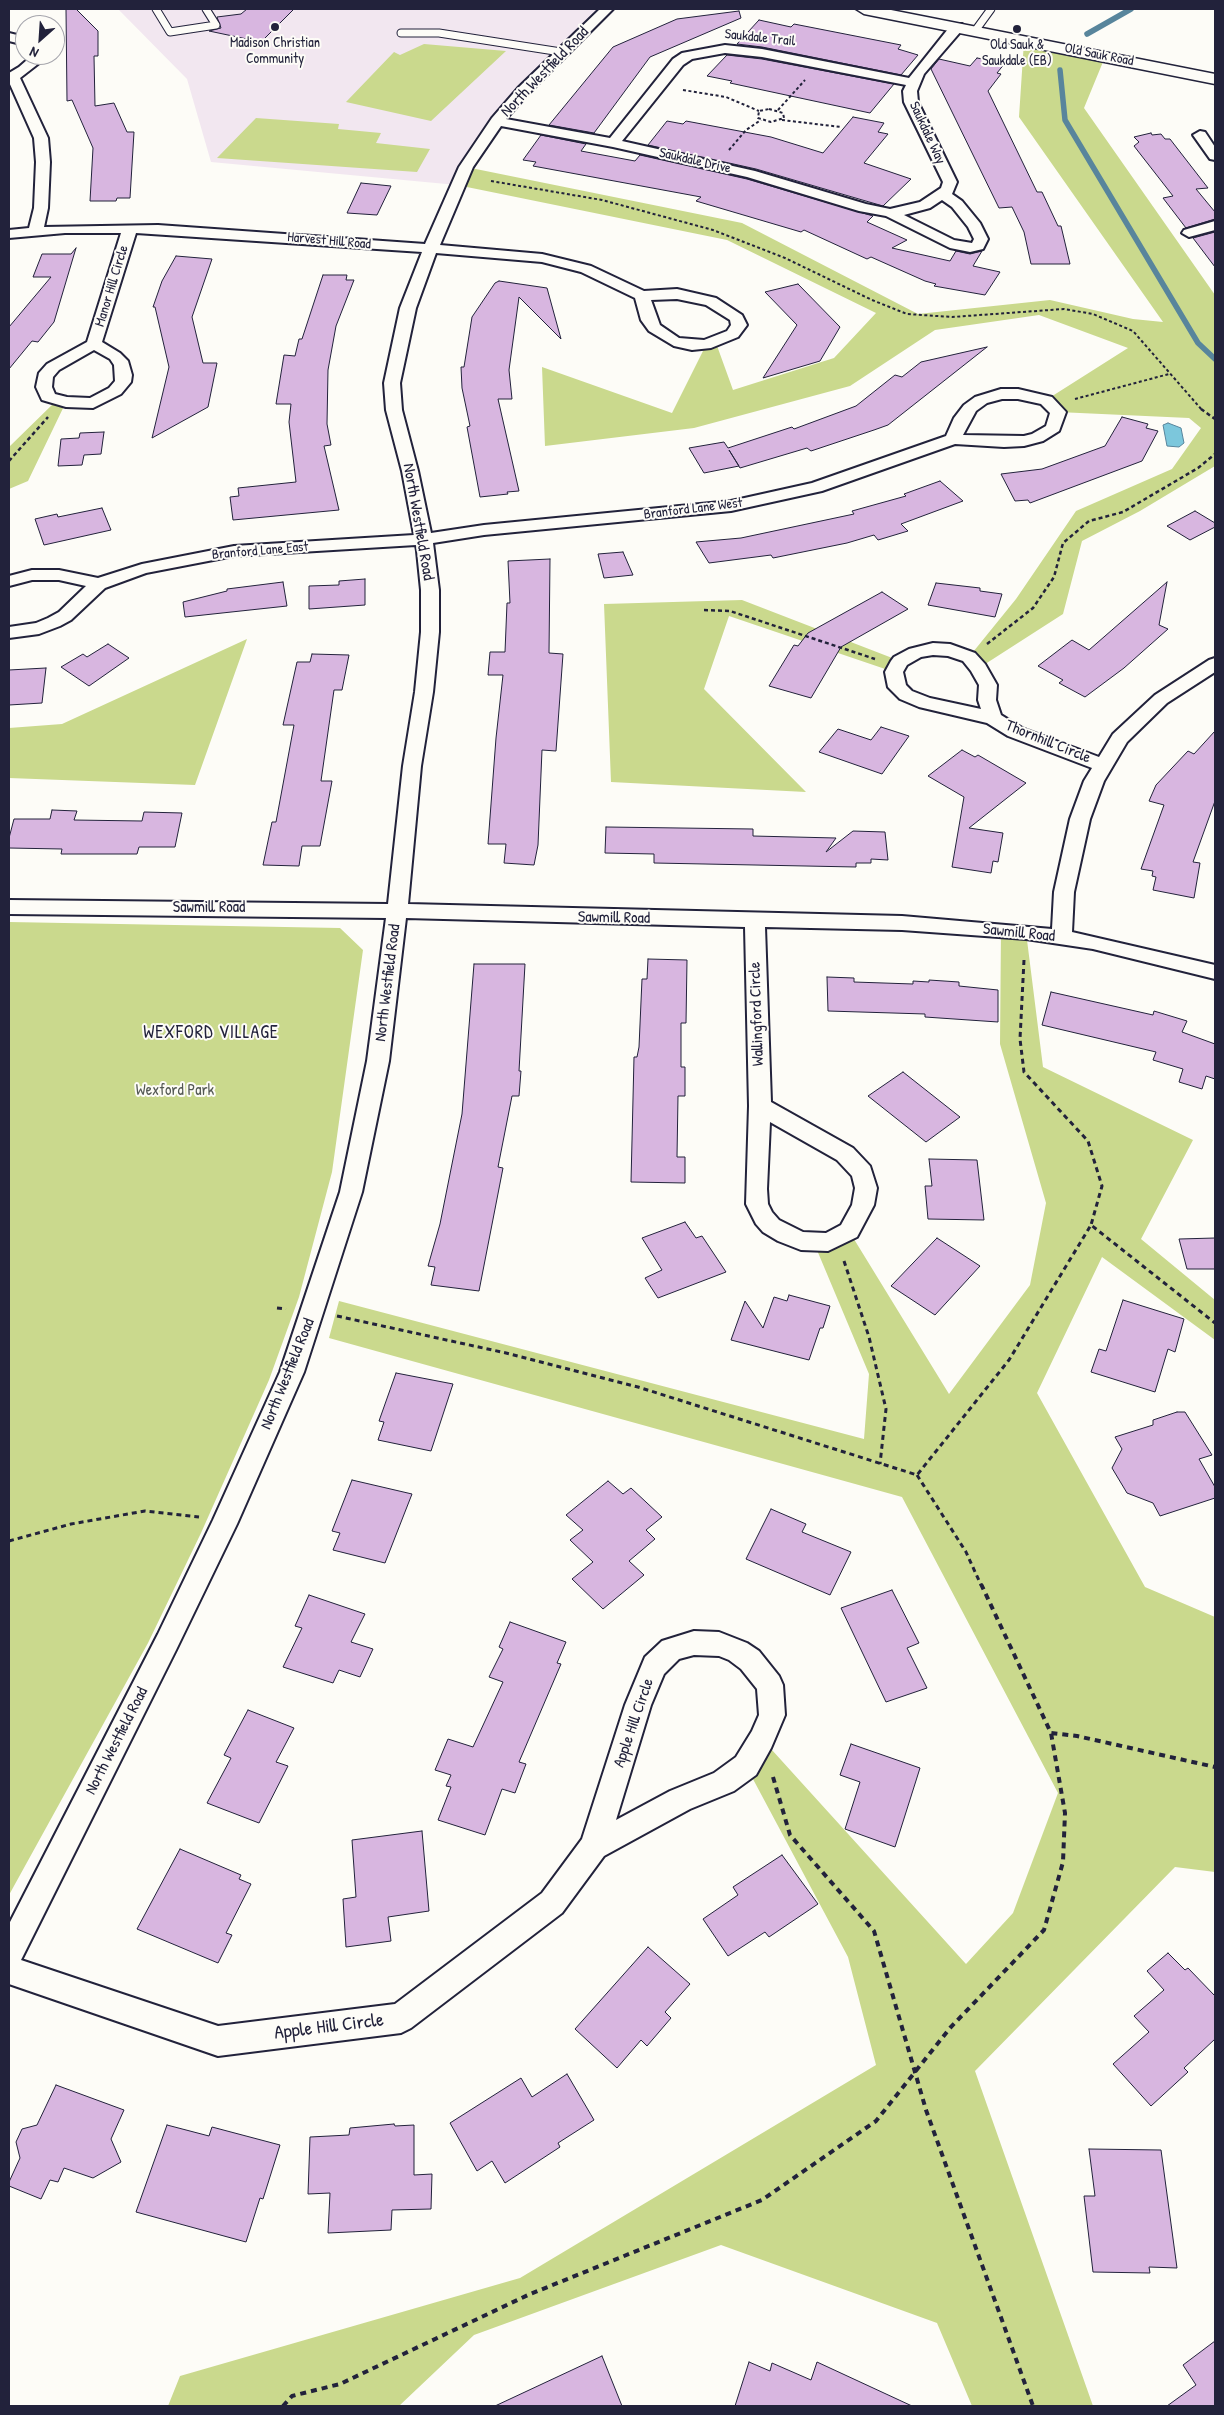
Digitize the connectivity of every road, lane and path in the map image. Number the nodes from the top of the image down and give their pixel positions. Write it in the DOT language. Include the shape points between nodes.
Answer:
graph roads {
  1 [pos="156,9"];
  2 [pos="206,9"];
  3 [pos="607,9"];
  4 [pos="864,9"];
  5 [pos="992,9"];
  6 [pos="957,27"];
  7 [pos="975,31"];
  8 [pos="401,34"];
  9 [pos="561,52"];
  10 [pos="28,65"];
  11 [pos="810,74"];
  12 [pos="11,77"];
  13 [pos="1215,79"];
  14 [pos="912,82"];
  15 [pos="679,89"];
  16 [pos="778,110"];
  17 [pos="759,111"];
  18 [pos="761,120"];
  19 [pos="781,120"];
  20 [pos="498,121"];
  21 [pos="841,127"];
  22 [pos="1200,135"];
  23 [pos="613,143"];
  24 [pos="727,152"];
  25 [pos="1215,156"];
  26 [pos="491,181"];
  27 [pos="943,194"];
  28 [pos="890,212"];
  29 [pos="1215,226"];
  30 [pos="130,229"];
  31 [pos="36,232"];
  32 [pos="1190,233"];
  33 [pos="9,234"];
  34 [pos="430,250"];
  35 [pos="642,296"];
  36 [pos="94,344"];
  37 [pos="1169,374"];
  38 [pos="62,402"];
  39 [pos="1053,405"];
  40 [pos="1215,419"];
  41 [pos="953,439"];
  42 [pos="1215,454"];
  43 [pos="9,461"];
  44 [pos="424,539"];
  45 [pos="9,581"];
  46 [pos="99,584"];
  47 [pos="704,610"];
  48 [pos="9,632"];
  49 [pos="969,657"];
  50 [pos="1215,664"];
  51 [pos="897,667"];
  52 [pos="993,718"];
  53 [pos="1103,764"];
  54 [pos="9,907"];
  55 [pos="396,911"];
  56 [pos="755,921"];
  57 [pos="1062,937"];
  58 [pos="1024,960"];
  59 [pos="1215,972"];
  60 [pos="760,1106"];
  61 [pos="1092,1225"];
  62 [pos="837,1238"];
  63 [pos="277,1308"];
  64 [pos="313,1311"];
  65 [pos="1215,1323"];
  66 [pos="880,1464"];
  67 [pos="916,1475"];
  68 [pos="224,1524"];
  69 [pos="9,1541"];
  70 [pos="1051,1733"];
  71 [pos="762,1739"];
  72 [pos="1215,1767"];
  73 [pos="594,1846"];
  74 [pos="9,1954"];
  75 [pos="9,1970"];
  76 [pos="916,2073"];
  77 [pos="283,2406"];
  78 [pos="1033,2406"];
  1 -- 2 [label="lane" via="170,32 216,24"];
  3 -- 9 [label="street, North Westfield Road"];
  4 -- 6 [label="street, Old Sauk Road"];
  5 -- 7 [label="lane"];
  6 -- 7 [label="street, Old Sauk Road"];
  6 -- 14 [label="street, Saukdale Way"];
  7 -- 13 [label="street, Old Sauk Road"];
  8 -- 9 [label="lane" via="481,38"];
  9 -- 20 [label="street, North Westfield Road"];
  10 -- 12 [label="street"];
  11 -- 16 [label="path"];
  12 -- 31 [label="street" via="41,138 41,208"];
  14 -- 23 [label="street, Saukdale Trail" via="762,53 724,49 706,51 678,62"];
  14 -- 27 [label="street, Saukdale Way" via="911,102 950,182"];
  15 -- 17 [label="path" via="720,96"];
  16 -- 17 [label="path"];
  16 -- 19 [label="path" via="784,115"];
  17 -- 18 [label="path" via="757,116"];
  18 -- 19 [label="path"];
  18 -- 24 [label="path" via="746,130"];
  19 -- 21 [label="path"];
  20 -- 23 [label="street, Saukdale Drive"];
  20 -- 34 [label="street, North Westfield Road" via="466,167"];
  22 -- 25 [label="street"];
  23 -- 28 [label="street, Saukdale Drive" via="750,174 825,198"];
  26 -- 37 [label="path" via="602,200 713,230 785,258 907,314 952,317 1064,309 1093,314 1133,331"];
  27 -- 28 [label="street" via="925,205"];
  27 -- 28 [label="street" via="957,204 975,226 982,239 978,246 970,248 950,244"];
  29 -- 32 [label="street"];
  30 -- 31 [label="street, Harvest Hill Road"];
  30 -- 34 [label="street, Harvest Hill Road" via="220,232"];
  30 -- 36 [label="street, Manor Hill Circle"];
  31 -- 33 [label="street, Harvest Hill Road"];
  34 -- 35 [label="street, Harvest Hill Road" via="542,258 586,270"];
  34 -- 44 [label="street, North Westfield Road" via="408,308 392,383 396,418"];
  35 -- 35 [label="street, Harvest Hill Road" via="654,328 674,340 706,345 733,334 739,325 737,318 711,302 677,294"];
  36 -- 38 [label="street, Manor Hill Circle" via="53,368 46,376 44,387 48,397"];
  36 -- 38 [label="street, Manor Hill Circle" via="122,364 123,382 115,391 94,403"];
  37 -- 39 [label="path"];
  37 -- 40 [label="path" via="1204,412"];
  38 -- 43 [label="path"];
  39 -- 41 [label="street" via="1046,400 1018,394 1000,394 981,400 962,418"];
  39 -- 41 [label="street" via="1058,412 1053,428 1037,438 1004,442"];
  41 -- 44 [label="street, Branford Lane West" via="816,487 748,503"];
  42 -- 49 [label="path" via="1198,468 1123,512 1089,521 1063,543 1054,576 1033,608"];
  44 -- 46 [label="street, Branford Lane East" via="234,551 142,569"];
  44 -- 55 [label="street, North Westfield Road" via="430,590 430,632"];
  45 -- 46 [label="street" via="32,575 59,575"];
  46 -- 48 [label="street" via="65,616 54,622 39,628"];
  47 -- 51 [label="path" via="730,611 781,626"];
  49 -- 51 [label="street" via="950,650 933,649 915,652 900,661"];
  49 -- 52 [label="street, Thornhill Circle" via="988,685 987,700"];
  50 -- 53 [label="street" via="1161,699 1120,738"];
  51 -- 52 [label="street, Thornhill Circle" via="894,672 897,687 906,695 925,703"];
  52 -- 53 [label="street, Thornhill Circle" via="1015,732"];
  53 -- 57 [label="street" via="1080,819 1064,892"];
  54 -- 55 [label="street, Sawmill Road"];
  55 -- 56 [label="street, Sawmill Road"];
  55 -- 64 [label="street, North Westfield Road" via="378,1061 353,1183"];
  56 -- 57 [label="street, Sawmill Road" via="902,923"];
  56 -- 60 [label="street, Wallingford Circle"];
  57 -- 59 [label="street, Sawmill Road"];
  58 -- 61 [label="path" via="1020,1039 1024,1072 1088,1141 1102,1186"];
  60 -- 62 [label="street, Wallingford Circle" via="756,1189 757,1204 764,1218 778,1230 801,1241 828,1242"];
  60 -- 62 [label="street" via="845,1154 862,1172 866,1188 863,1204 848,1230"];
  61 -- 65 [label="path"];
  61 -- 67 [label="path" via="1009,1360"];
  62 -- 66 [label="path" via="868,1337 886,1409"];
  63 -- 64 [label="path"];
  64 -- 66 [label="path" via="506,1353 638,1387"];
  64 -- 68 [label="street, North Westfield Road" via="292,1372"];
  66 -- 67 [label="path"];
  67 -- 70 [label="path" via="966,1552"];
  68 -- 69 [label="path" via="190,1515 145,1511 71,1524"];
  68 -- 74 [label="street, North Westfield Road"];
  70 -- 72 [label="path" via="1078,1736"];
  70 -- 76 [label="path" via="1066,1814 1063,1862 1044,1930 950,2028"];
  71 -- 73 [label="street, Apple Hill Circle" via="746,1766 724,1782 680,1800"];
  71 -- 73 [label="street, Apple Hill Circle" via="772,1715 770,1685 750,1660 738,1650 719,1644 694,1643 671,1649 654,1666 638,1705"];
  71 -- 76 [label="path" via="790,1835 874,1931"];
  73 -- 75 [label="street, Apple Hill Circle" via="552,1903 401,2018 218,2041"];
  76 -- 77 [label="path" via="876,2121 762,2200 528,2295 340,2384 292,2396"];
  76 -- 78 [label="path" via="926,2110"];
}
